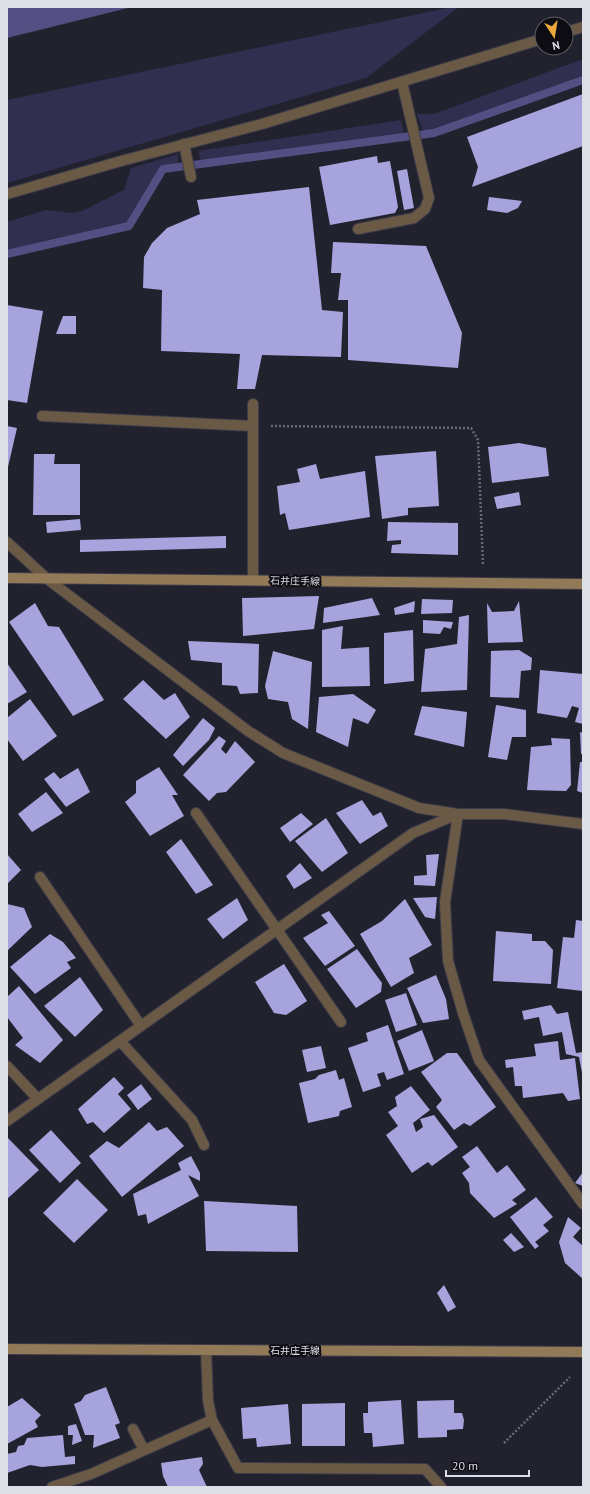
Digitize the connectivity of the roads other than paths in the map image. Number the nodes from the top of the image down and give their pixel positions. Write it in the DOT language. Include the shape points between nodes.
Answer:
graph roads {
  1 [pos="534,41"];
  2 [pos="402,82"];
  3 [pos="185,149"];
  4 [pos="191,177"];
  5 [pos="7,194"];
  6 [pos="358,229"];
  7 [pos="253,404"];
  8 [pos="42,416"];
  9 [pos="253,426"];
  10 [pos="7,542"];
  11 [pos="7,578"];
  12 [pos="46,578"];
  13 [pos="253,580"];
  14 [pos="583,584"];
  15 [pos="196,813"];
  16 [pos="458,814"];
  17 [pos="583,824"];
  18 [pos="40,877"];
  19 [pos="277,930"];
  20 [pos="341,1022"];
  21 [pos="142,1026"];
  22 [pos="120,1041"];
  23 [pos="7,1066"];
  24 [pos="38,1099"];
  25 [pos="7,1121"];
  26 [pos="204,1145"];
  27 [pos="583,1204"];
  28 [pos="7,1349"];
  29 [pos="206,1350"];
  30 [pos="583,1352"];
  31 [pos="212,1420"];
  32 [pos="133,1429"];
  33 [pos="144,1450"];
  34 [pos="52,1487"];
  35 [pos="442,1487"];
  1 -- 2 [label="street"];
  2 -- 3 [label="street"];
  2 -- 6 [label="street" via="429,198 425,209 414,218"];
  3 -- 4 [label="street"];
  3 -- 5 [label="street"];
  7 -- 9 [label="street"];
  8 -- 9 [label="street"];
  9 -- 13 [label="street"];
  10 -- 12 [label="street"];
  11 -- 12 [label="street, 石井庄手線"];
  12 -- 13 [label="street, 石井庄手線"];
  12 -- 16 [label="street" via="248,731 283,753 419,808"];
  13 -- 14 [label="street, 石井庄手線"];
  15 -- 19 [label="street"];
  16 -- 17 [label="street" via="504,814"];
  16 -- 19 [label="street" via="413,833"];
  16 -- 27 [label="street" via="445,902 448,961 463,1013 479,1060"];
  18 -- 21 [label="street"];
  19 -- 20 [label="street"];
  19 -- 21 [label="street"];
  21 -- 22 [label="street"];
  22 -- 24 [label="street"];
  22 -- 26 [label="street" via="192,1120"];
  23 -- 24 [label="street"];
  24 -- 25 [label="street"];
  28 -- 29 [label="street, 石井庄手線"];
  29 -- 30 [label="street, 石井庄手線"];
  29 -- 31 [label="street" via="208,1401"];
  31 -- 33 [label="street"];
  31 -- 35 [label="street" via="238,1468 425,1469"];
  32 -- 33 [label="street"];
  33 -- 34 [label="street" via="91,1474"];
}
